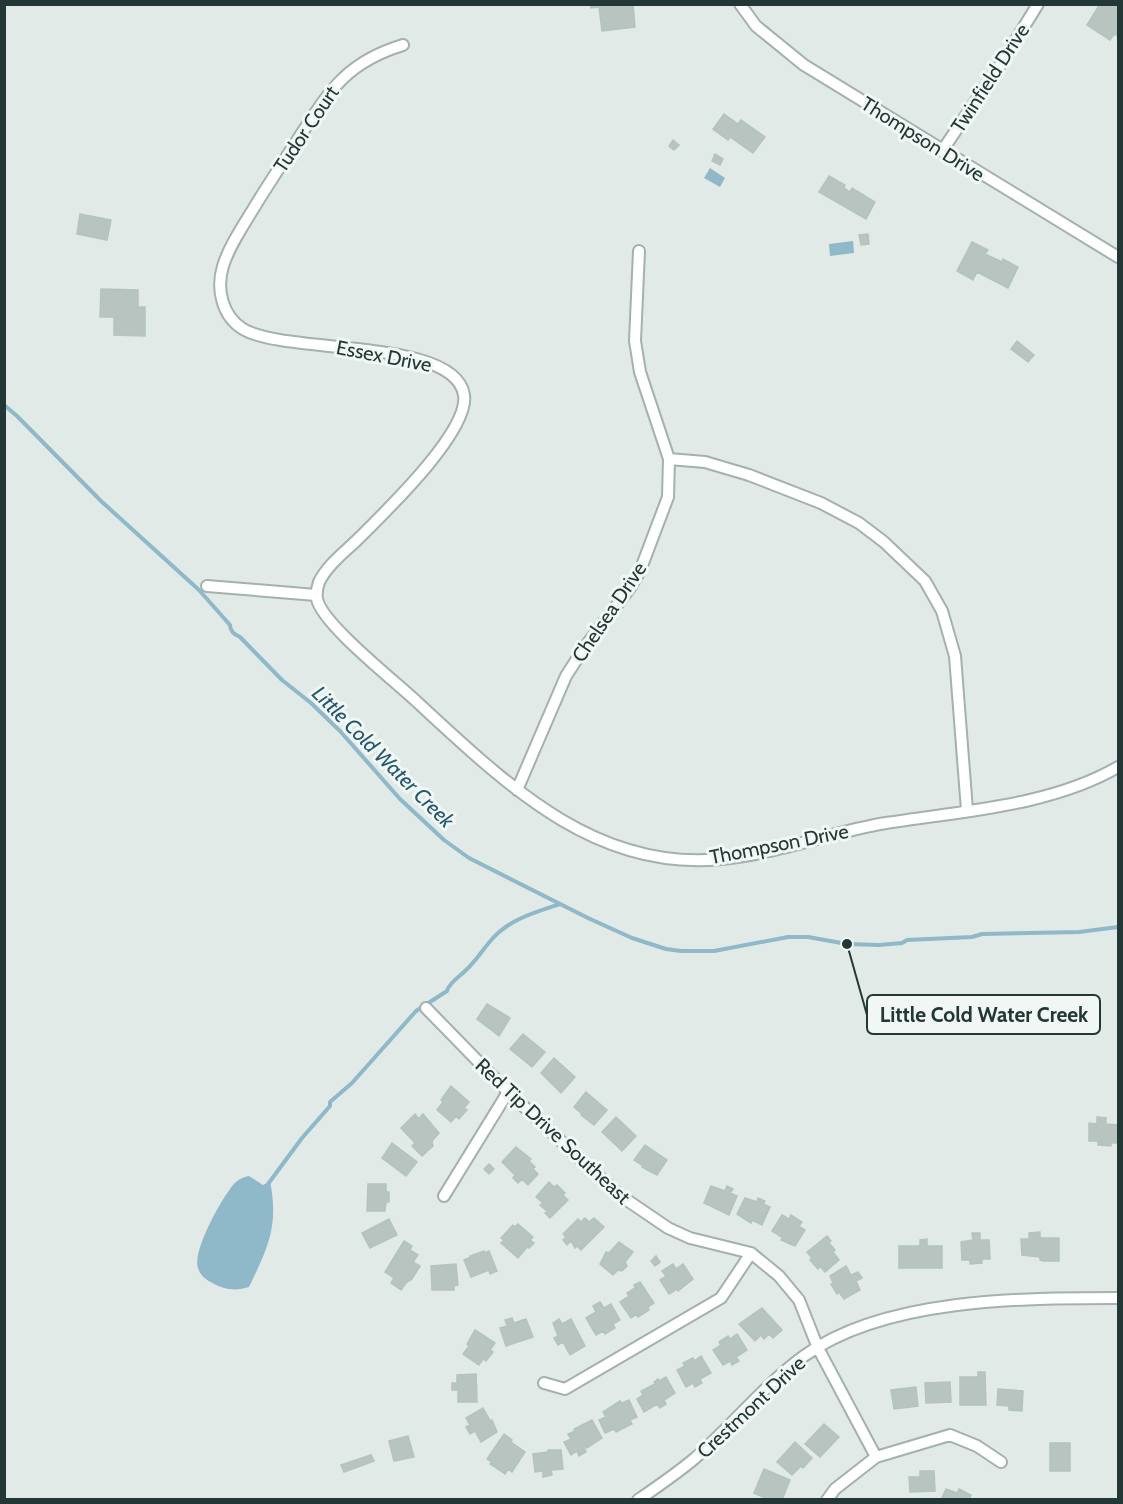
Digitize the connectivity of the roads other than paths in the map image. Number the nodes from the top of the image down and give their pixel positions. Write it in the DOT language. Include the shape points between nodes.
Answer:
graph roads {
  1 [pos="740,4"];
  2 [pos="1038,4"];
  3 [pos="403,45"];
  4 [pos="942,151"];
  5 [pos="234,241"];
  6 [pos="639,251"];
  7 [pos="1119,257"];
  8 [pos="669,459"];
  9 [pos="207,586"];
  10 [pos="316,595"];
  11 [pos="1119,767"];
  12 [pos="517,790"];
  13 [pos="967,810"];
  14 [pos="426,1008"];
  15 [pos="508,1092"];
  16 [pos="444,1196"];
  17 [pos="751,1253"];
  18 [pos="1119,1298"];
  19 [pos="818,1348"];
  20 [pos="544,1383"];
  21 [pos="876,1457"];
  22 [pos="1001,1462"];
  23 [pos="638,1500"];
  24 [pos="827,1500"];
  1 -- 4 [label="street, Thompson Drive" via="756,26 804,65"];
  2 -- 4 [label="street, Twinfield Drive"];
  3 -- 5 [label="street, Tudor Court" via="358,64 338,81"];
  4 -- 7 [label="street, Thompson Drive"];
  5 -- 10 [label="street, Essex Drive" via="222,268 220,297 232,320 243,329 266,337 436,364 454,375 464,391 464,407 448,438 427,466 330,567"];
  6 -- 8 [label="street, Chelsea Drive" via="637,357"];
  8 -- 12 [label="street, Chelsea Drive" via="668,497 648,555 630,588 566,676"];
  8 -- 13 [label="street" via="705,462 821,503 859,523 925,581 942,611 956,656"];
  9 -- 10 [label="street"];
  10 -- 12 [label="street, Thompson Drive" via="319,605 340,631"];
  11 -- 13 [label="street, Thompson Drive" via="1056,793"];
  12 -- 13 [label="street, Thompson Drive" via="594,838 635,853 675,860 722,859 864,827"];
  14 -- 15 [label="street, Red Tip Drive Southeast"];
  15 -- 16 [label="street"];
  15 -- 17 [label="street, Red Tip Drive Southeast" via="618,1194 644,1213 690,1238"];
  17 -- 19 [label="street, Red Tip Drive Southeast" via="779,1276 799,1300"];
  17 -- 20 [label="street" via="721,1298 565,1389"];
  18 -- 19 [label="street, Crestmont Drive" via="996,1302 902,1314 856,1328"];
  19 -- 21 [label="street, Red Tip Drive Southeast"];
  19 -- 23 [label="street, Crestmont Drive" via="764,1389 694,1459"];
  21 -- 22 [label="street" via="950,1435"];
  21 -- 24 [label="street"];
}
